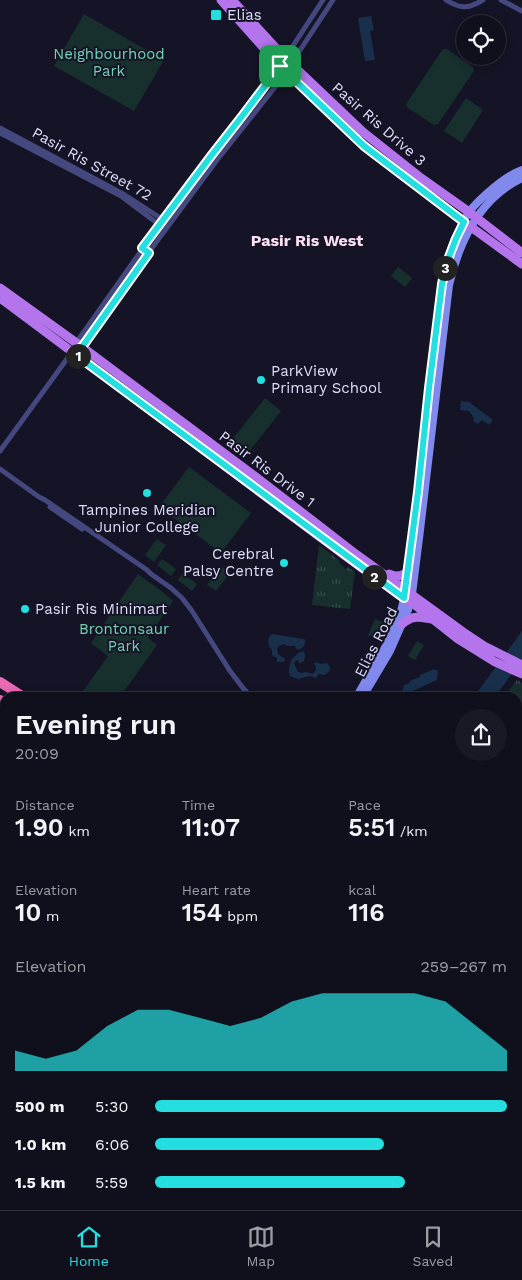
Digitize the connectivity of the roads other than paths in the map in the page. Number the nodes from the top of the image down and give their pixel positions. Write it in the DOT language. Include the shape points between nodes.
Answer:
graph roads {
  1 [pos="221,0"];
  2 [pos="232,0"];
  3 [pos="323,0"];
  4 [pos="334,0"];
  5 [pos="446,0"];
  6 [pos="482,0"];
  7 [pos="501,0"];
  8 [pos="454,2"];
  9 [pos="522,11"];
  10 [pos="286,65"];
  11 [pos="0,128"];
  12 [pos="0,132"];
  13 [pos="522,170"];
  14 [pos="522,178"];
  15 [pos="473,215"];
  16 [pos="163,220"];
  17 [pos="170,224"];
  18 [pos="160,225"];
  19 [pos="468,225"];
  20 [pos="166,230"];
  21 [pos="142,248"];
  22 [pos="149,253"];
  23 [pos="522,253"];
  24 [pos="522,264"];
  25 [pos="0,288"];
  26 [pos="0,298"];
  27 [pos="79,345"];
  28 [pos="72,352"];
  29 [pos="0,451"];
  30 [pos="0,469"];
  31 [pos="371,565"];
  32 [pos="408,572"];
  33 [pos="408,596"];
  34 [pos="431,619"];
  35 [pos="402,624"];
  36 [pos="497,658"];
  37 [pos="521,671"];
  38 [pos="0,683"];
  39 [pos="14,692"];
  40 [pos="246,692"];
  41 [pos="359,692"];
  42 [pos="366,692"];
  1 -- 10 [label="main road, Pasir Ris Drive 3"];
  2 -- 10 [label="main road, Pasir Ris Drive 3"];
  3 -- 10 [label="street"];
  4 -- 10 [label="street"];
  5 -- 8 [label="street"];
  6 -- 8 [label="street" via="473,6 460,7"];
  7 -- 9 [label="street"];
  10 -- 15 [label="main road, Pasir Ris Drive 3" via="363,132"];
  10 -- 16 [label="street"];
  10 -- 17 [label="street"];
  10 -- 19 [label="main road, Pasir Ris Drive 3" via="364,146"];
  11 -- 16 [label="street, Pasir Ris Street 72" via="125,195"];
  12 -- 18 [label="street, Pasir Ris Street 72" via="121,196"];
  13 -- 15 [label="main road, Elias Road" via="498,184"];
  14 -- 15 [label="main road, Elias Road"];
  15 -- 19 [label="main road, Elias Road"];
  15 -- 23 [label="main road, Pasir Ris Drive 3"];
  16 -- 17 [label="street, Pasir Ris Street 72"];
  16 -- 18 [label="street"];
  17 -- 20 [label="street"];
  18 -- 20 [label="street, Pasir Ris Street 72"];
  18 -- 21 [label="street"];
  19 -- 24 [label="main road, Pasir Ris Drive 3"];
  19 -- 32 [label="main road, Elias Road" via="451,251 444,272"];
  19 -- 33 [label="main road, Elias Road" via="448,285 422,512"];
  20 -- 22 [label="street"];
  21 -- 22 [label="street"];
  21 -- 27 [label="street"];
  22 -- 27 [label="street"];
  25 -- 27 [label="main road, Pasir Ris Drive 1"];
  26 -- 28 [label="main road, Pasir Ris Drive 1"];
  27 -- 28 [label="street"];
  27 -- 31 [label="main road, Pasir Ris Drive 1"];
  28 -- 29 [label="street"];
  28 -- 33 [label="main road, Pasir Ris Drive 1"];
  30 -- 40 [label="street" via="171,588 192,611"];
  31 -- 32 [label="main road" via="397,577"];
  31 -- 33 [label="main road, Pasir Ris Drive 1"];
  32 -- 33 [label="main road, Elias Road"];
  33 -- 34 [label="main road, Pasir Ris Drive 1"];
  33 -- 35 [label="main road, Elias Road" via="408,610"];
  33 -- 36 [label="main road, Pasir Ris Drive 1"];
  33 -- 41 [label="main road, Elias Road" via="387,644"];
  34 -- 35 [label="main road" via="408,618"];
  34 -- 36 [label="main road, Pasir Ris Drive 1" via="458,639"];
  35 -- 42 [label="main road, Elias Road"];
  36 -- 37 [label="main road, Pasir Ris Drive 1"];
  38 -- 39 [label="highway"];
}
